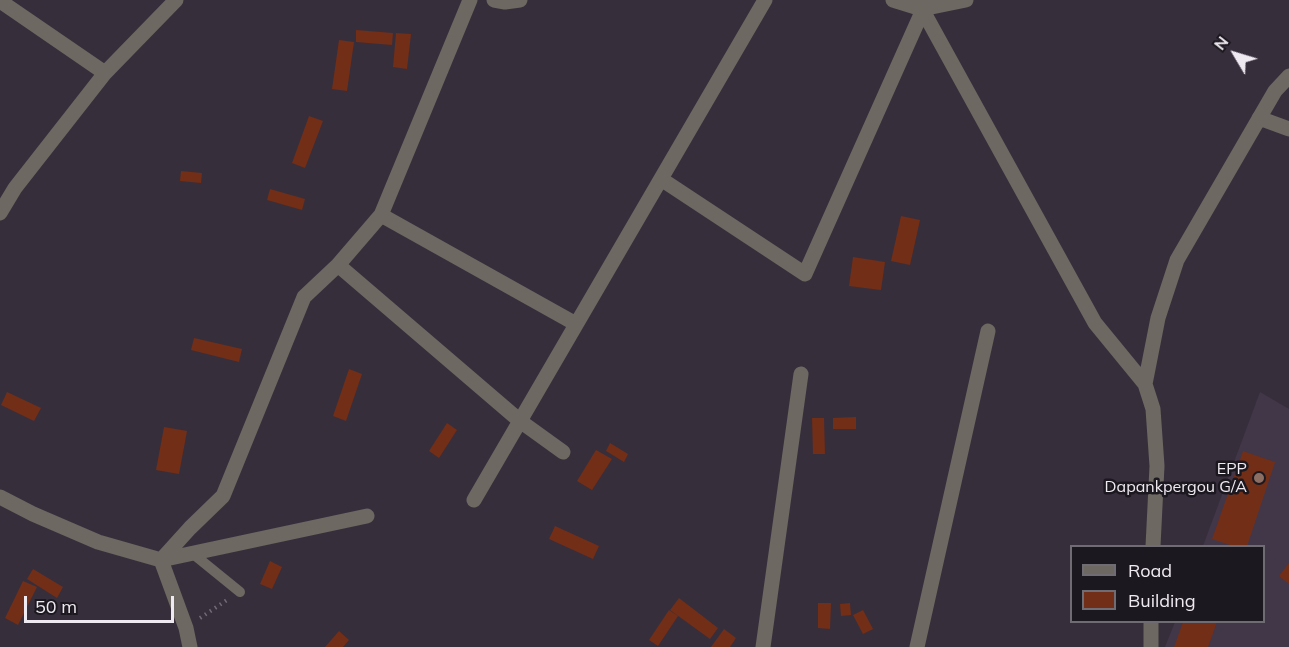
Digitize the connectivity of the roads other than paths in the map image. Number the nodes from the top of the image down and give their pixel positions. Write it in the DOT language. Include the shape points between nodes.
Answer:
graph roads {
  1 [pos="176,0"];
  2 [pos="470,0"];
  3 [pos="494,0"];
  4 [pos="520,0"];
  5 [pos="765,0"];
  6 [pos="893,0"];
  7 [pos="966,0"];
  8 [pos="0,1"];
  9 [pos="922,3"];
  10 [pos="105,73"];
  11 [pos="1289,76"];
  12 [pos="1259,118"];
  13 [pos="1289,129"];
  14 [pos="661,179"];
  15 [pos="0,213"];
  16 [pos="381,215"];
  17 [pos="338,265"];
  18 [pos="576,324"];
  19 [pos="988,331"];
  20 [pos="801,374"];
  21 [pos="1144,384"];
  22 [pos="520,421"];
  23 [pos="563,452"];
  24 [pos="0,497"];
  25 [pos="474,500"];
  26 [pos="367,516"];
  27 [pos="1153,545"];
  28 [pos="192,553"];
  29 [pos="161,560"];
  30 [pos="240,592"];
  31 [pos="1151,623"];
  32 [pos="190,647"];
  33 [pos="763,647"];
  34 [pos="917,647"];
  35 [pos="1151,647"];
  1 -- 10 [label="street"];
  2 -- 16 [label="street"];
  3 -- 4 [label="street"];
  5 -- 14 [label="street"];
  6 -- 9 [label="street"];
  7 -- 9 [label="street"];
  8 -- 10 [label="street"];
  9 -- 14 [label="street" via="806,274"];
  9 -- 21 [label="street" via="1095,324"];
  10 -- 15 [label="street"];
  11 -- 12 [label="street"];
  12 -- 13 [label="street"];
  12 -- 21 [label="street" via="1177,260 1158,318"];
  14 -- 18 [label="street"];
  16 -- 17 [label="street"];
  16 -- 18 [label="street"];
  17 -- 22 [label="street"];
  17 -- 29 [label="street" via="304,297 223,496"];
  18 -- 22 [label="street"];
  19 -- 34 [label="street"];
  20 -- 33 [label="street"];
  21 -- 27 [label="street" via="1153,409 1157,466"];
  22 -- 23 [label="street"];
  22 -- 25 [label="street"];
  24 -- 29 [label="street" via="98,542"];
  26 -- 28 [label="street"];
  28 -- 29 [label="street"];
  28 -- 30 [label="lane"];
  29 -- 32 [label="street"];
  31 -- 35 [label="street"];
}
